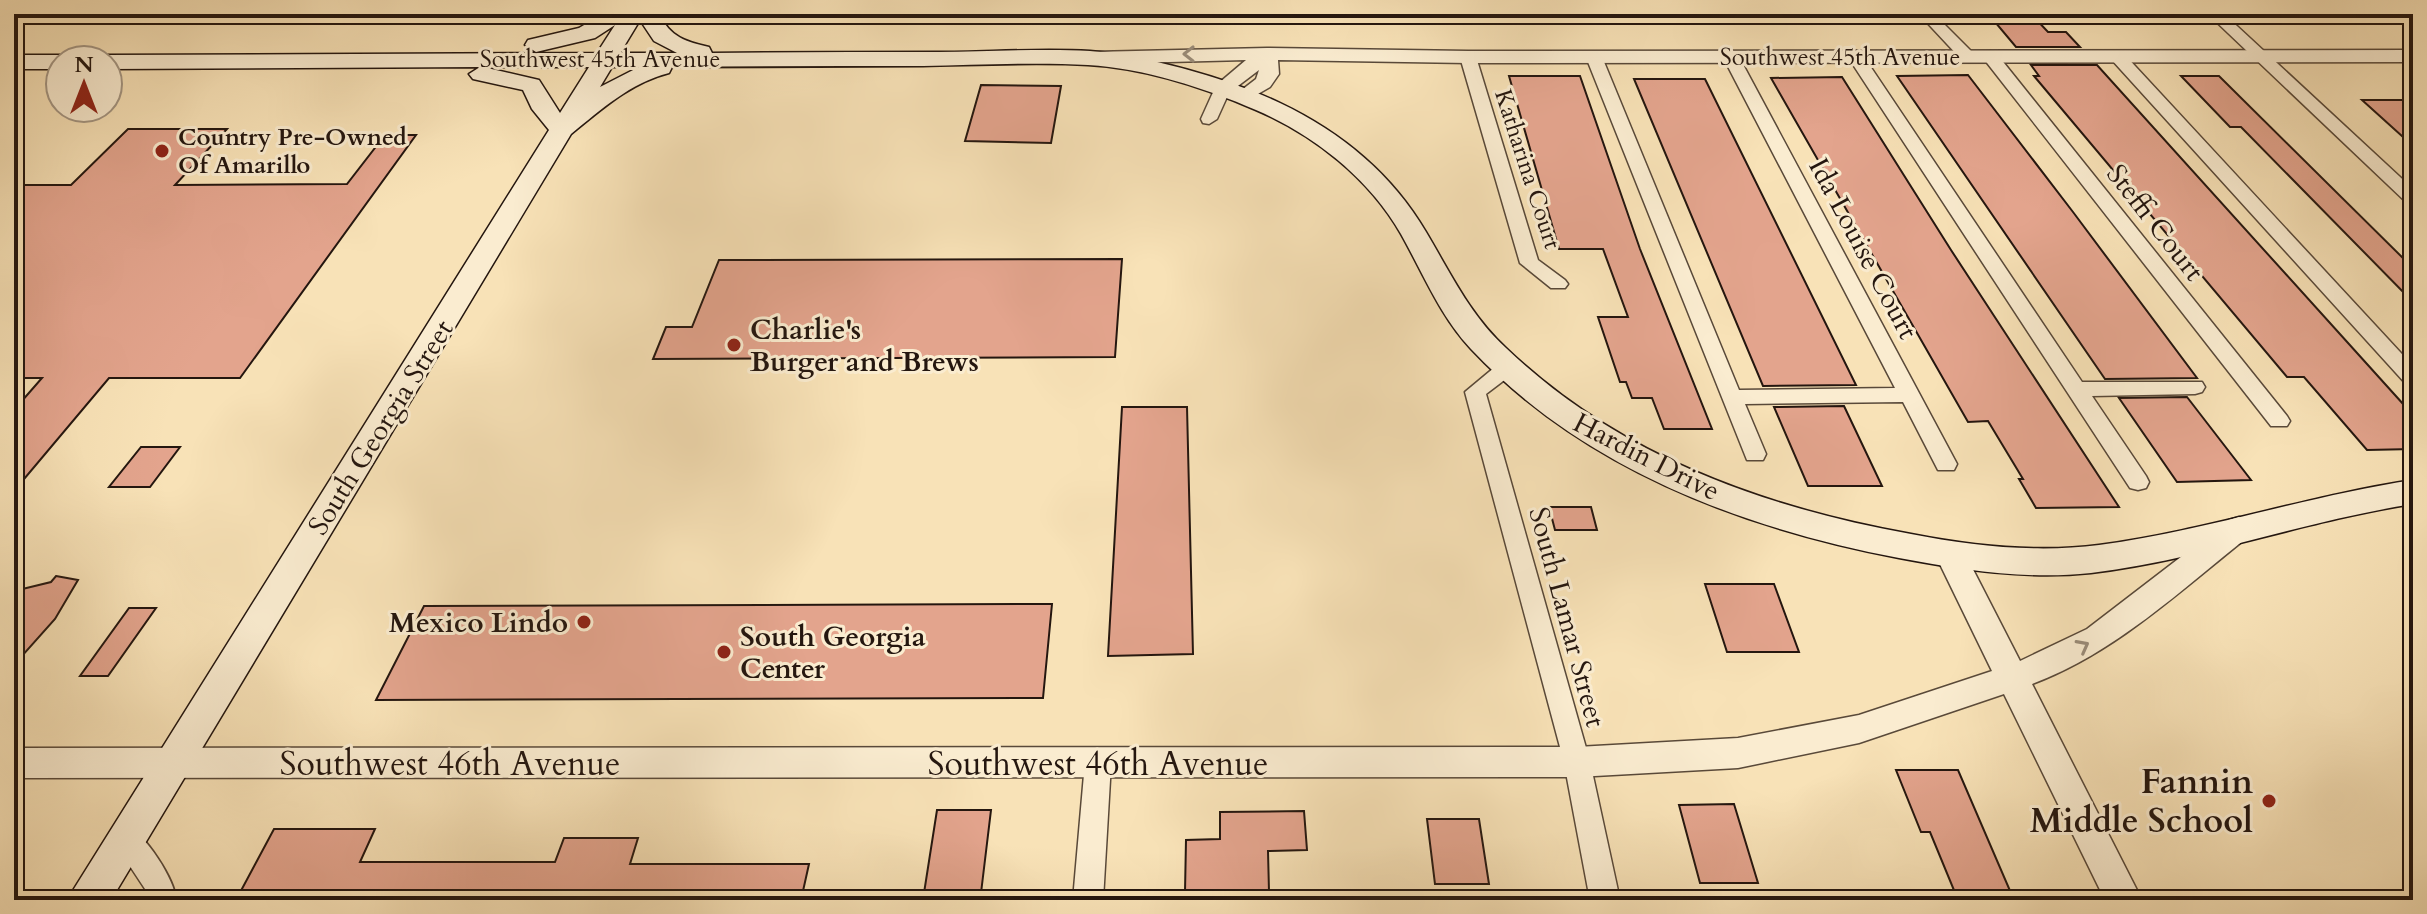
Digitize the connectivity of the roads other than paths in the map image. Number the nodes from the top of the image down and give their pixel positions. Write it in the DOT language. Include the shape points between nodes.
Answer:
graph roads {
  1 [pos="618,14"];
  2 [pos="633,14"];
  3 [pos="649,14"];
  4 [pos="1926,14"];
  5 [pos="2215,14"];
  6 [pos="1967,56"];
  7 [pos="1990,56"];
  8 [pos="2117,56"];
  9 [pos="2261,56"];
  10 [pos="2413,56"];
  11 [pos="1468,57"];
  12 [pos="1594,57"];
  13 [pos="1731,57"];
  14 [pos="1856,57"];
  15 [pos="1092,58"];
  16 [pos="606,59"];
  17 [pos="735,59"];
  18 [pos="428,60"];
  19 [pos="14,62"];
  20 [pos="44,62"];
  21 [pos="124,62"];
  22 [pos="1268,64"];
  23 [pos="1234,92"];
  24 [pos="1209,119"];
  25 [pos="562,130"];
  26 [pos="2413,199"];
  27 [pos="1558,284"];
  28 [pos="1508,367"];
  29 [pos="2413,379"];
  30 [pos="2195,387"];
  31 [pos="2077,389"];
  32 [pos="1910,395"];
  33 [pos="1732,397"];
  34 [pos="2279,421"];
  35 [pos="1755,454"];
  36 [pos="1946,464"];
  37 [pos="2138,482"];
  38 [pos="2413,492"];
  39 [pos="2240,527"];
  40 [pos="1950,554"];
  41 [pos="2012,678"];
  42 [pos="1577,762"];
  43 [pos="14,763"];
  44 [pos="173,763"];
  45 [pos="1098,763"];
  46 [pos="126,839"];
  47 [pos="88,900"];
  48 [pos="161,900"];
  49 [pos="1088,900"];
  50 [pos="1605,900"];
  51 [pos="2124,900"];
  1 -- 18 [label="main road" via="601,27 561,41"];
  2 -- 16 [label="main road, South Georgia Street"];
  3 -- 17 [label="main road" via="663,40"];
  4 -- 6 [label="street"];
  5 -- 9 [label="street"];
  6 -- 7 [label="street, Southwest 45th Avenue"];
  6 -- 14 [label="street, Southwest 45th Avenue"];
  7 -- 8 [label="street, Southwest 45th Avenue"];
  7 -- 34 [label="street, Steffi Court"];
  8 -- 9 [label="street, Southwest 45th Avenue"];
  8 -- 29 [label="street"];
  9 -- 10 [label="street, Southwest 45th Avenue"];
  9 -- 26 [label="street"];
  11 -- 12 [label="street, Southwest 45th Avenue"];
  11 -- 22 [label="street, Southwest 45th Avenue" via="1334,55"];
  11 -- 27 [label="street, Katharina Court" via="1529,263"];
  12 -- 13 [label="street, Southwest 45th Avenue"];
  12 -- 33 [label="street"];
  13 -- 14 [label="street, Southwest 45th Avenue"];
  13 -- 32 [label="street, Ida Louise Court"];
  14 -- 31 [label="street"];
  15 -- 17 [label="main road, Southwest 45th Avenue"];
  22 -- 15 [label="street, one-way"];
  15 -- 23 [label="main road, Hardin Drive" via="1167,71"];
  16 -- 17 [label="main road, Southwest 45th Avenue"];
  16 -- 18 [label="main road, Southwest 45th Avenue"];
  16 -- 25 [label="main road, South Georgia Street"];
  17 -- 25 [label="main road" via="637,73"];
  18 -- 21 [label="main road, Southwest 45th Avenue"];
  18 -- 25 [label="main road" via="531,85"];
  19 -- 20 [label="main road"];
  22 -- 23 [label="street" via="1263,83"];
  23 -- 24 [label="street"];
  23 -- 28 [label="main road, Hardin Drive" via="1330,143 1381,188 1450,302"];
  25 -- 44 [label="main road, South Georgia Street"];
  28 -- 40 [label="main road, Hardin Drive" via="1535,394 1604,440 1721,496 1868,541"];
  28 -- 42 [label="street, South Lamar Street" via="1475,392"];
  30 -- 31 [label="street"];
  31 -- 37 [label="street"];
  32 -- 33 [label="street"];
  32 -- 36 [label="street, Ida Louise Court"];
  33 -- 35 [label="street"];
  38 -- 39 [label="main road"];
  39 -- 40 [label="main road, Hardin Drive" via="2188,543 2093,559 2003,560"];
  41 -- 39 [label="street, Southwest 46th Avenue, one-way" via="2098,638"];
  40 -- 41 [label="street"];
  41 -- 42 [label="street, Southwest 46th Avenue" via="1859,729 1738,753"];
  41 -- 51 [label="street"];
  42 -- 45 [label="street, Southwest 46th Avenue"];
  42 -- 50 [label="street, South Lamar Street"];
  43 -- 44 [label="street, Southwest 46th Avenue"];
  44 -- 45 [label="street, Southwest 46th Avenue"];
  44 -- 46 [label="main road, South Georgia Street"];
  45 -- 49 [label="street"];
  46 -- 47 [label="main road, South Georgia Street"];
  46 -- 48 [label="street" via="161,889"];
}
